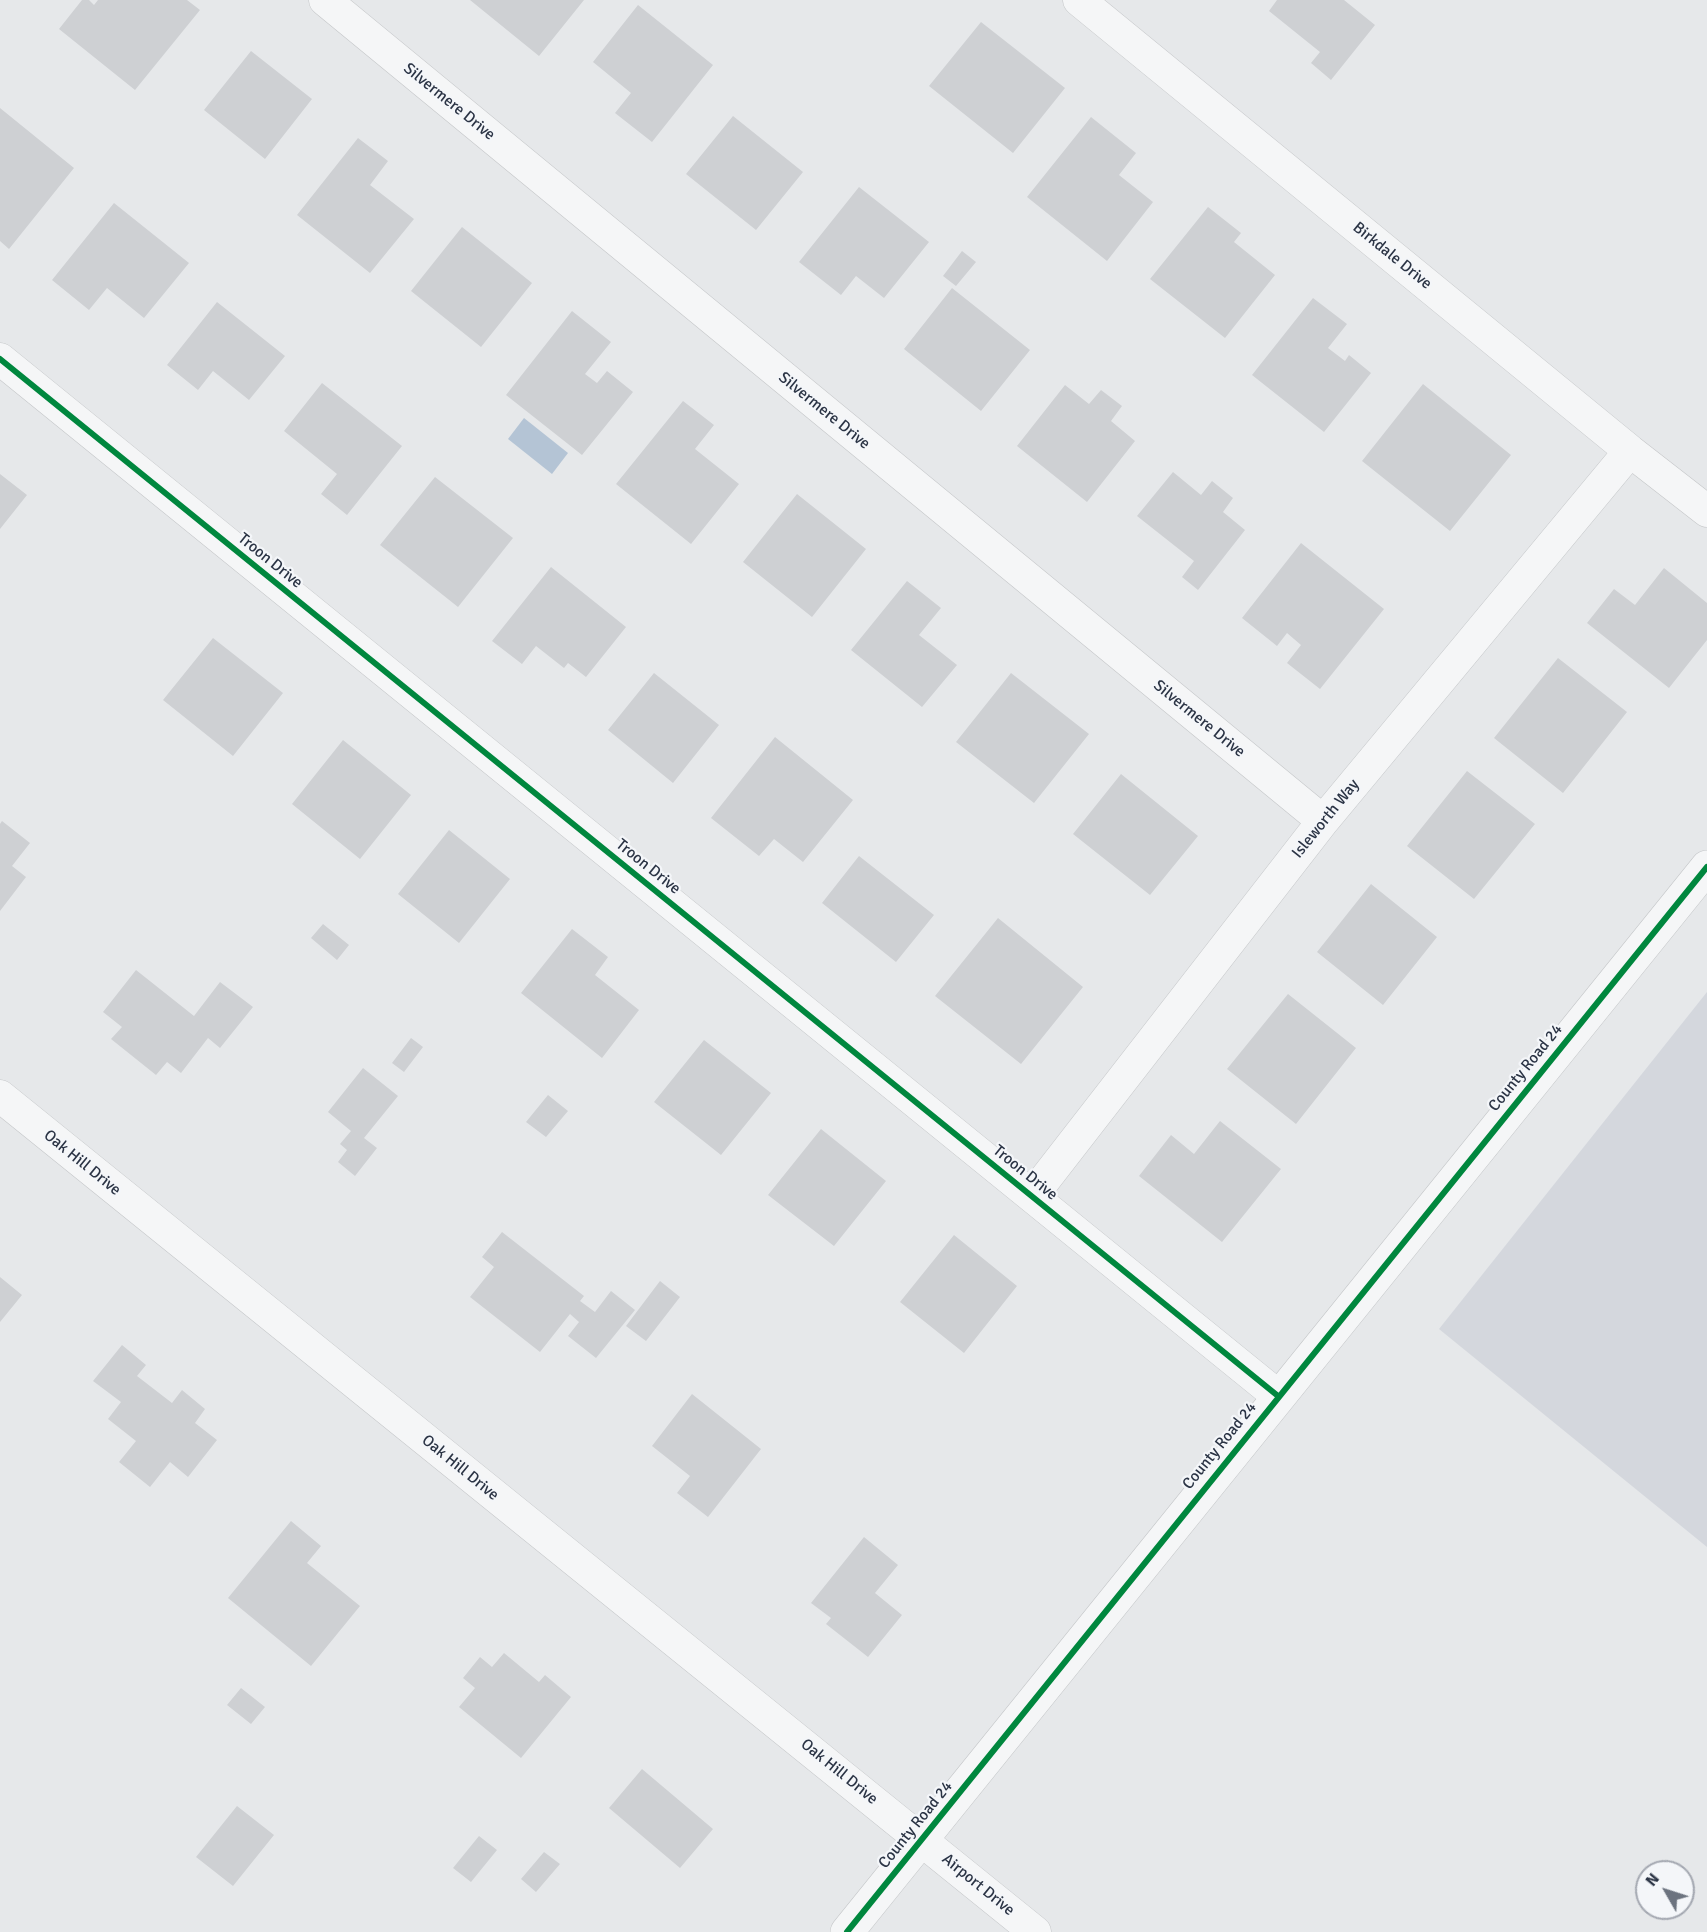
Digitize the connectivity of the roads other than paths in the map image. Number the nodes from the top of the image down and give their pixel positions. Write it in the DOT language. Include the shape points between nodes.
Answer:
graph roads {
  1 [pos="325,0"];
  2 [pos="1079,0"];
  3 [pos="0,359"];
  4 [pos="1630,451"];
  5 [pos="1707,512"];
  6 [pos="1323,821"];
  7 [pos="1707,867"];
  8 [pos="0,1096"];
  9 [pos="1032,1196"];
  10 [pos="1278,1396"];
  11 [pos="922,1839"];
  12 [pos="847,1932"];
  13 [pos="1035,1932"];
  1 -- 6 [label="street, Silvermere Drive"];
  2 -- 4 [label="street, Birkdale Drive"];
  3 -- 9 [label="street, Troon Drive"];
  4 -- 5 [label="street, Birkdale Drive"];
  4 -- 6 [label="street, Isleworth Way"];
  6 -- 9 [label="street, Isleworth Way"];
  7 -- 10 [label="street, County Road 24"];
  8 -- 11 [label="street, Oak Hill Drive"];
  9 -- 10 [label="street, Troon Drive"];
  10 -- 11 [label="street, County Road 24"];
  11 -- 12 [label="street, County Road 24"];
  11 -- 13 [label="street, Airport Drive"];
}
